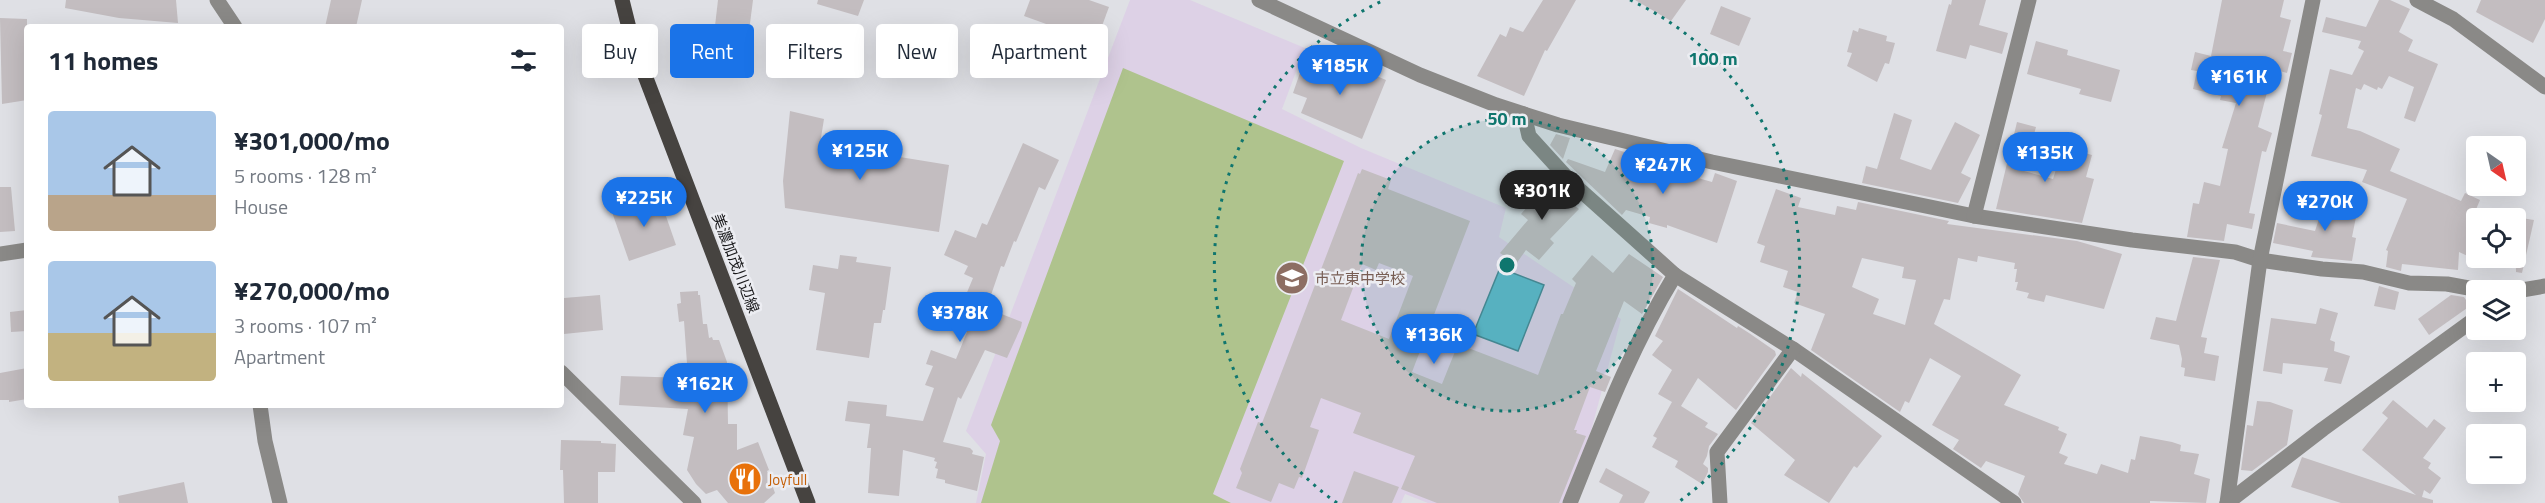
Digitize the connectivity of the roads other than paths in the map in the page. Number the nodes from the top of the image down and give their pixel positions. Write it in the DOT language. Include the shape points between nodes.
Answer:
graph roads {
  1 [pos="217,0"];
  2 [pos="622,0"];
  3 [pos="1259,0"];
  4 [pos="2029,0"];
  5 [pos="2313,0"];
  6 [pos="2417,0"];
  7 [pos="233,24"];
  8 [pos="2545,87"];
  9 [pos="1524,114"];
  10 [pos="1974,216"];
  11 [pos="24,250"];
  12 [pos="0,254"];
  13 [pos="2260,260"];
  14 [pos="1675,275"];
  15 [pos="2545,286"];
  16 [pos="2466,288"];
  17 [pos="2526,289"];
  18 [pos="2466,325"];
  19 [pos="1793,349"];
  20 [pos="564,375"];
  21 [pos="260,408"];
  22 [pos="280,503"];
  23 [pos="694,503"];
  24 [pos="808,503"];
  25 [pos="1570,503"];
  26 [pos="1720,503"];
  27 [pos="2014,503"];
  28 [pos="2227,503"];
  1 -- 7 [label="street"];
  2 -- 24 [label="main road, 美濃加茂川辺線" via="633,44"];
  3 -- 9 [label="street" via="1420,75"];
  4 -- 10 [label="street"];
  5 -- 13 [label="street"];
  6 -- 8 [label="street" via="2453,19"];
  9 -- 10 [label="street" via="1558,126 1712,162"];
  9 -- 14 [label="street" via="1529,136 1570,181"];
  10 -- 13 [label="street" via="2235,252"];
  11 -- 12 [label="street"];
  13 -- 16 [label="street" via="2363,272 2409,283"];
  13 -- 28 [label="street"];
  14 -- 19 [label="street"];
  14 -- 25 [label="street" via="1654,310 1611,402"];
  15 -- 17 [label="street"];
  18 -- 28 [label="street"];
  19 -- 26 [label="street" via="1717,452"];
  19 -- 27 [label="street"];
  20 -- 23 [label="street"];
  21 -- 22 [label="street"];
}
